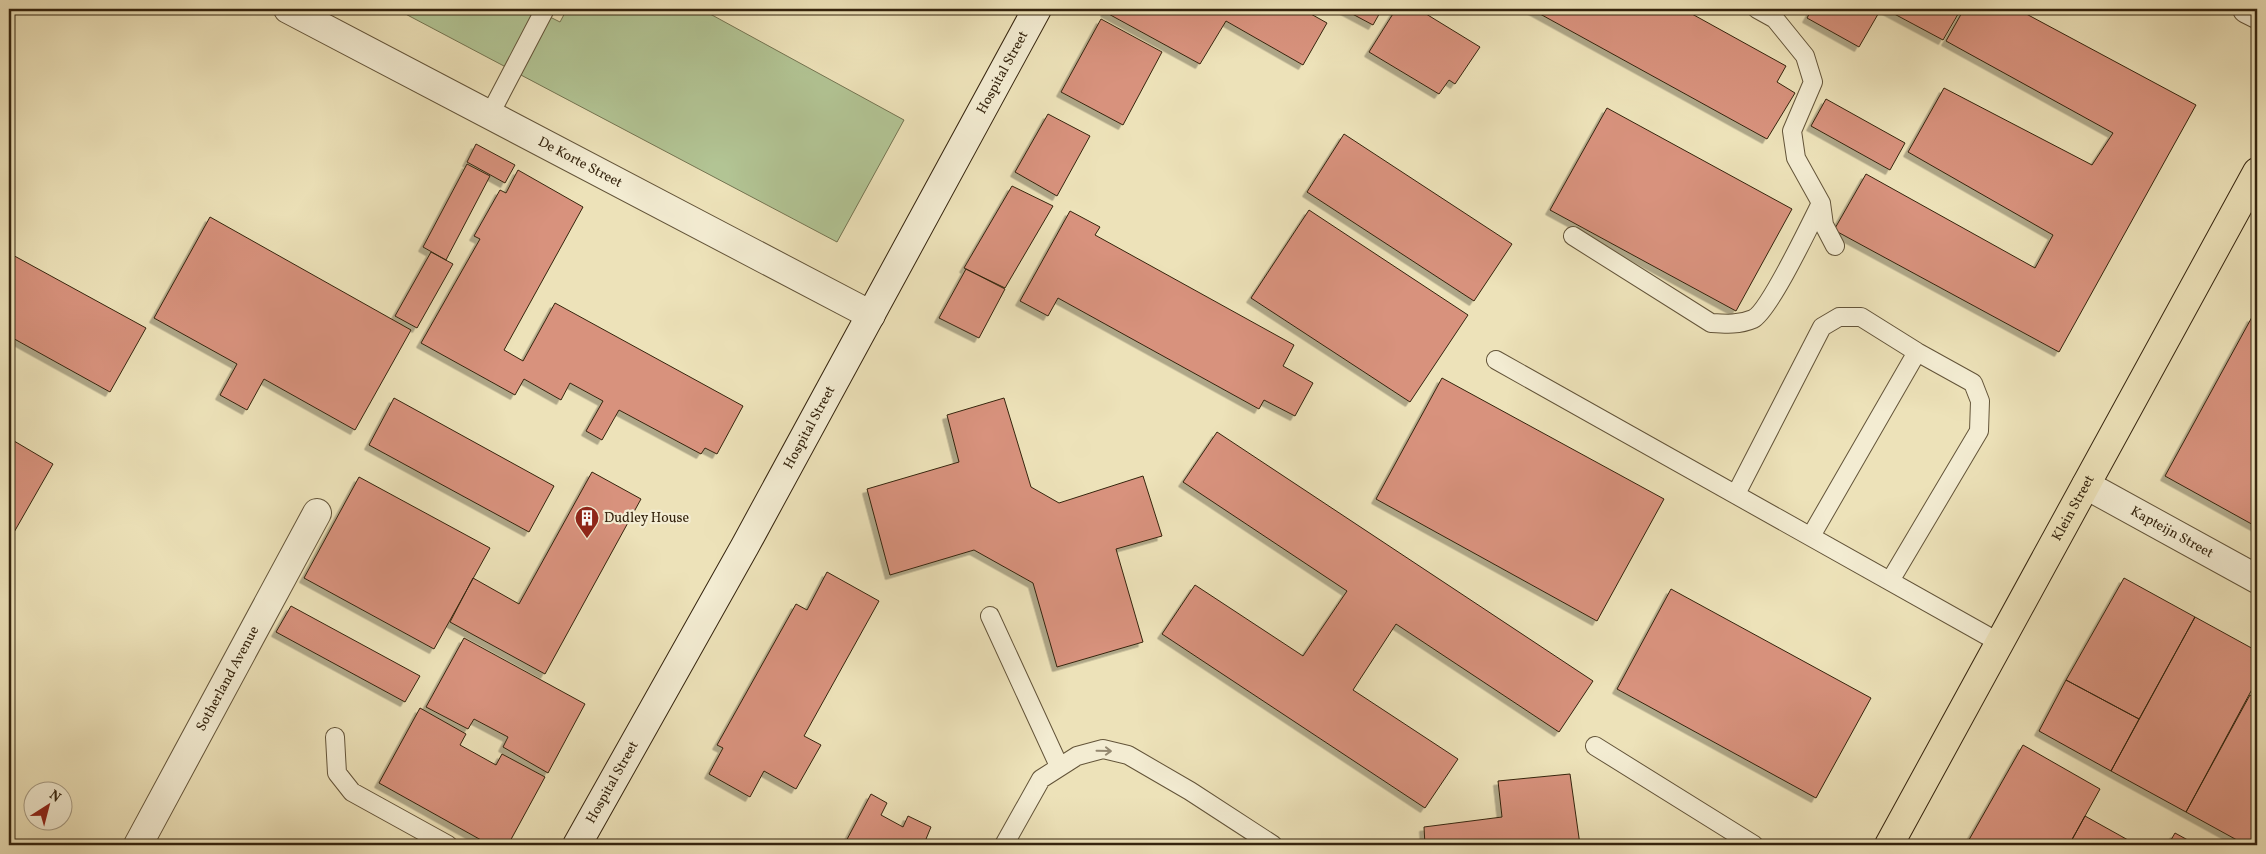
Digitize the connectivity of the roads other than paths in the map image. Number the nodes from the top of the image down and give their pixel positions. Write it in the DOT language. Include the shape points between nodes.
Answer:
graph roads {
  1 [pos="288,9"];
  2 [pos="545,9"];
  3 [pos="1037,9"];
  4 [pos="1757,9"];
  5 [pos="2247,9"];
  6 [pos="2257,14"];
  7 [pos="489,116"];
  8 [pos="2257,172"];
  9 [pos="1821,203"];
  10 [pos="1573,236"];
  11 [pos="1835,246"];
  12 [pos="872,315"];
  13 [pos="1917,352"];
  14 [pos="1496,360"];
  15 [pos="2086,485"];
  16 [pos="1736,494"];
  17 [pos="317,513"];
  18 [pos="1811,536"];
  19 [pos="2257,579"];
  20 [pos="1890,581"];
  21 [pos="990,616"];
  22 [pos="2000,643"];
  23 [pos="335,737"];
  24 [pos="1596,746"];
  25 [pos="1059,766"];
  26 [pos="138,845"];
  27 [pos="448,845"];
  28 [pos="577,845"];
  29 [pos="1004,845"];
  30 [pos="1273,845"];
  31 [pos="1754,845"];
  32 [pos="1889,845"];
  1 -- 7 [label="street, De Korte Street"];
  2 -- 7 [label="lane"];
  3 -- 12 [label="street, Hospital Street"];
  4 -- 9 [label="lane" via="1775,19 1805,56 1813,82 1792,131 1796,158"];
  5 -- 6 [label="street"];
  7 -- 12 [label="street, De Korte Street"];
  8 -- 15 [label="main road, Klein Street"];
  9 -- 10 [label="lane" via="1782,280 1763,308 1755,318 1737,324 1711,323"];
  9 -- 11 [label="lane" via="1824,224"];
  12 -- 28 [label="street, Hospital Street"];
  13 -- 16 [label="lane" via="1861,317 1839,317 1822,327"];
  13 -- 18 [label="lane"];
  13 -- 20 [label="lane" via="1973,383 1980,401 1979,431"];
  14 -- 16 [label="lane"];
  15 -- 19 [label="street, Kapteijn Street"];
  15 -- 22 [label="main road, Klein Street"];
  16 -- 18 [label="lane"];
  17 -- 26 [label="street, Sotherland Avenue"];
  18 -- 20 [label="lane"];
  20 -- 22 [label="lane"];
  21 -- 25 [label="lane"];
  22 -- 32 [label="main road, Klein Street"];
  23 -- 27 [label="lane" via="337,773 352,792"];
  24 -- 31 [label="lane"];
  25 -- 29 [label="lane" via="1041,779"];
  25 -- 30 [label="lane, one-way" via="1077,756 1103,749 1128,755"];
}
